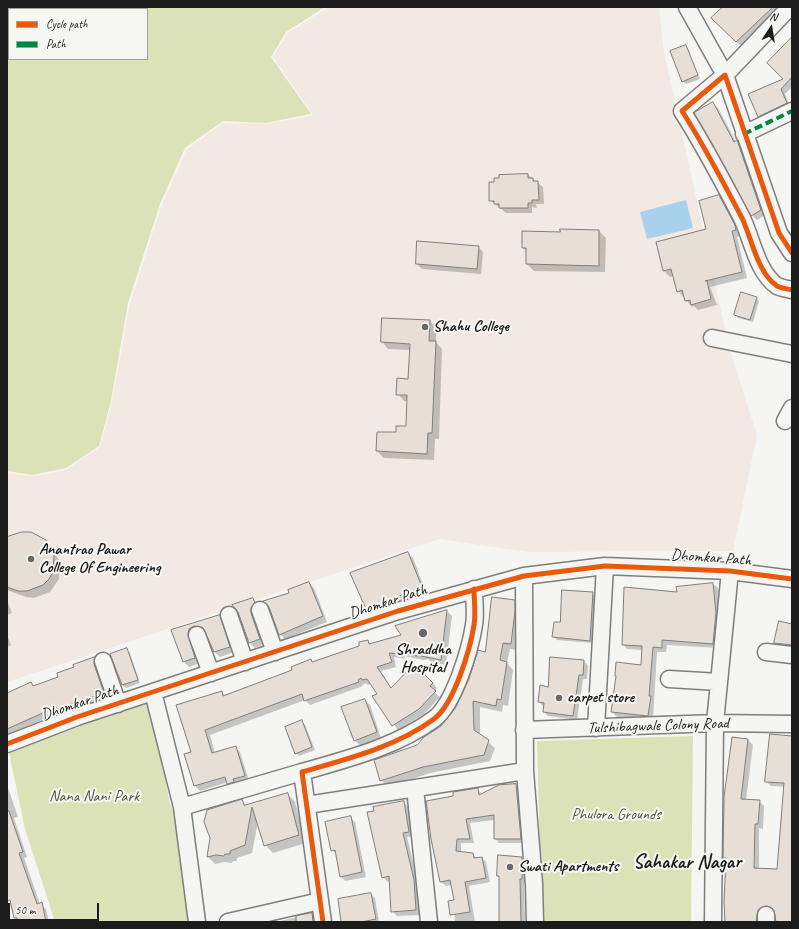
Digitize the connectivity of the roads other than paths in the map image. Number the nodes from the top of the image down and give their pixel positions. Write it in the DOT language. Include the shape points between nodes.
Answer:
graph roads {
  1 [pos="687,7"];
  2 [pos="790,7"];
  3 [pos="725,75"];
  4 [pos="792,111"];
  5 [pos="744,134"];
  6 [pos="792,253"];
  7 [pos="792,290"];
  8 [pos="712,338"];
  9 [pos="792,354"];
  10 [pos="605,566"];
  11 [pos="730,571"];
  12 [pos="524,576"];
  13 [pos="792,579"];
  14 [pos="474,589"];
  15 [pos="260,610"];
  16 [pos="229,615"];
  17 [pos="198,635"];
  18 [pos="275,652"];
  19 [pos="766,652"];
  20 [pos="792,654"];
  21 [pos="103,661"];
  22 [pos="245,662"];
  23 [pos="211,673"];
  24 [pos="669,679"];
  25 [pos="719,682"];
  26 [pos="153,692"];
  27 [pos="118,704"];
  28 [pos="715,723"];
  29 [pos="792,724"];
  30 [pos="596,728"];
  31 [pos="524,730"];
  32 [pos="7,744"];
  33 [pos="525,771"];
  34 [pos="302,772"];
  35 [pos="415,788"];
  36 [pos="307,804"];
  37 [pos="182,807"];
  38 [pos="320,901"];
  39 [pos="197,922"];
  40 [pos="228,922"];
  41 [pos="323,922"];
  42 [pos="429,922"];
  43 [pos="535,922"];
  44 [pos="713,922"];
  1 -- 3 [label="street"];
  2 -- 3 [label="street"];
  3 -- 5 [label="street"];
  3 -- 7 [label="street" via="682,111 730,195 766,272 778,286"];
  4 -- 5 [label="street"];
  5 -- 6 [label="street" via="779,233"];
  8 -- 9 [label="street"];
  10 -- 11 [label="street, Dhomkar Path"];
  10 -- 12 [label="street, Dhomkar Path"];
  10 -- 30 [label="street"];
  11 -- 13 [label="street, Dhomkar Path"];
  11 -- 25 [label="street"];
  12 -- 14 [label="street, Dhomkar Path"];
  12 -- 31 [label="street"];
  14 -- 18 [label="street, Dhomkar Path"];
  14 -- 34 [label="street" via="474,625 464,660 454,693 435,718 406,735 368,752"];
  15 -- 18 [label="street"];
  16 -- 22 [label="street"];
  17 -- 23 [label="street"];
  18 -- 22 [label="street, Dhomkar Path"];
  19 -- 20 [label="street"];
  21 -- 27 [label="street"];
  22 -- 23 [label="street, Dhomkar Path"];
  23 -- 26 [label="street, Dhomkar Path"];
  24 -- 25 [label="street"];
  25 -- 28 [label="street"];
  26 -- 27 [label="street, Dhomkar Path"];
  26 -- 37 [label="street"];
  27 -- 32 [label="street, Dhomkar Path"];
  28 -- 29 [label="street, Tulshibagwale Colony Road"];
  28 -- 30 [label="street, Tulshibagwale Colony Road"];
  28 -- 44 [label="street"];
  30 -- 31 [label="street, Tulshibagwale Colony Road"];
  31 -- 33 [label="street"];
  33 -- 35 [label="street"];
  33 -- 43 [label="street"];
  34 -- 36 [label="street"];
  34 -- 37 [label="street"];
  35 -- 36 [label="street"];
  35 -- 42 [label="street"];
  36 -- 38 [label="street"];
  37 -- 39 [label="street"];
  38 -- 40 [label="street"];
  38 -- 41 [label="street"];
}
